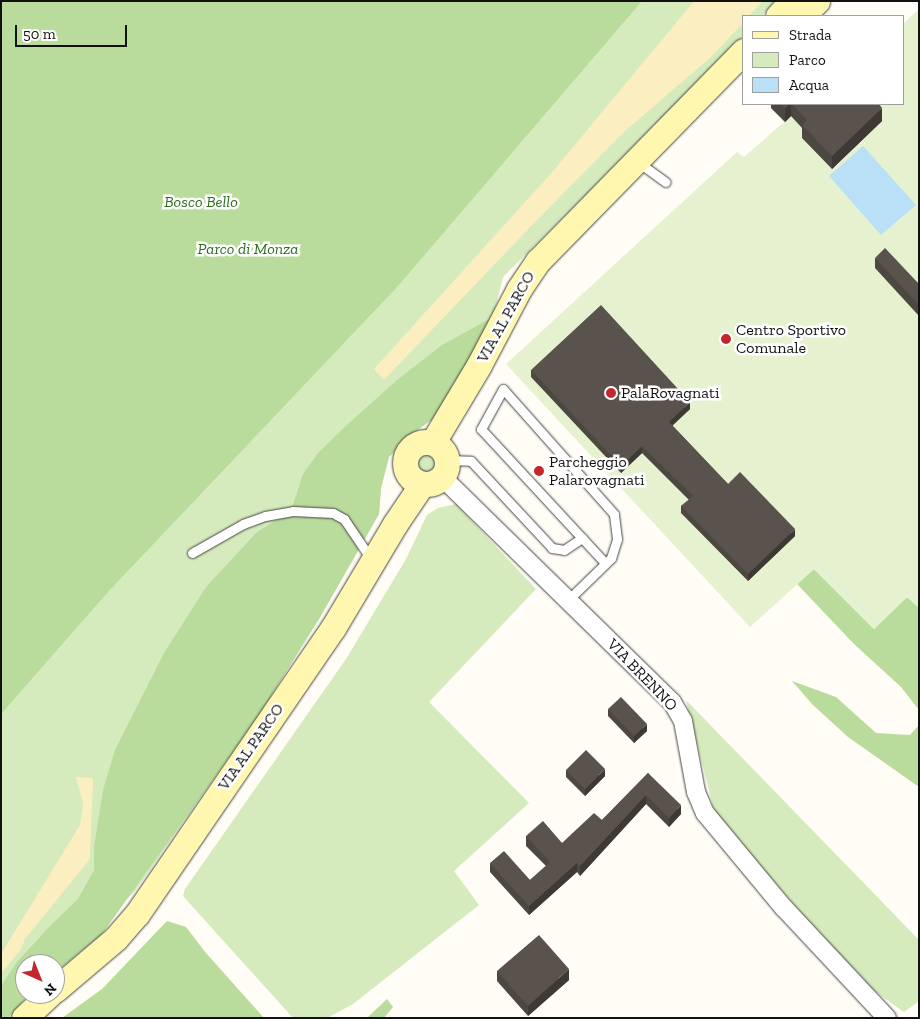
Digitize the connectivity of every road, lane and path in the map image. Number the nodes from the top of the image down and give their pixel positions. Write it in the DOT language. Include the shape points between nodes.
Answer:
graph roads {
  1 [pos="792,1"];
  2 [pos="817,1"];
  3 [pos="779,15"];
  4 [pos="802,15"];
  5 [pos="742,53"];
  6 [pos="742,70"];
  7 [pos="636,160"];
  8 [pos="666,182"];
  9 [pos="436,466"];
  10 [pos="582,538"];
  11 [pos="192,553"];
  12 [pos="372,562"];
  13 [pos="605,563"];
  14 [pos="567,601"];
  15 [pos="65,981"];
  16 [pos="39,1004"];
  17 [pos="24,1018"];
  18 [pos="887,1018"];
  1 -- 3 [label="street"];
  2 -- 4 [label="street"];
  5 -- 7 [label="street, VIA AL PARCO"];
  6 -- 7 [label="street, VIA AL PARCO"];
  7 -- 8 [label="lane"];
  7 -- 9 [label="street, VIA AL PARCO" via="538,261 519,289 480,365"];
  9 -- 10 [label="lane" via="471,461 552,548 564,550"];
  9 -- 12 [label="street, VIA AL PARCO"];
  9 -- 14 [label="street, VIA BRENNO"];
  10 -- 13 [label="lane"];
  10 -- 13 [label="lane" via="481,429 503,389 614,514 617,539 611,558"];
  11 -- 12 [label="lane" via="243,524 265,516 293,511 333,513 344,518"];
  12 -- 15 [label="street, VIA AL PARCO" via="319,649 137,914 116,938"];
  13 -- 14 [label="lane"];
  14 -- 18 [label="street, VIA BRENNO" via="672,702 683,721 696,792 705,813 784,908"];
  16 -- 17 [label="street"];
}
